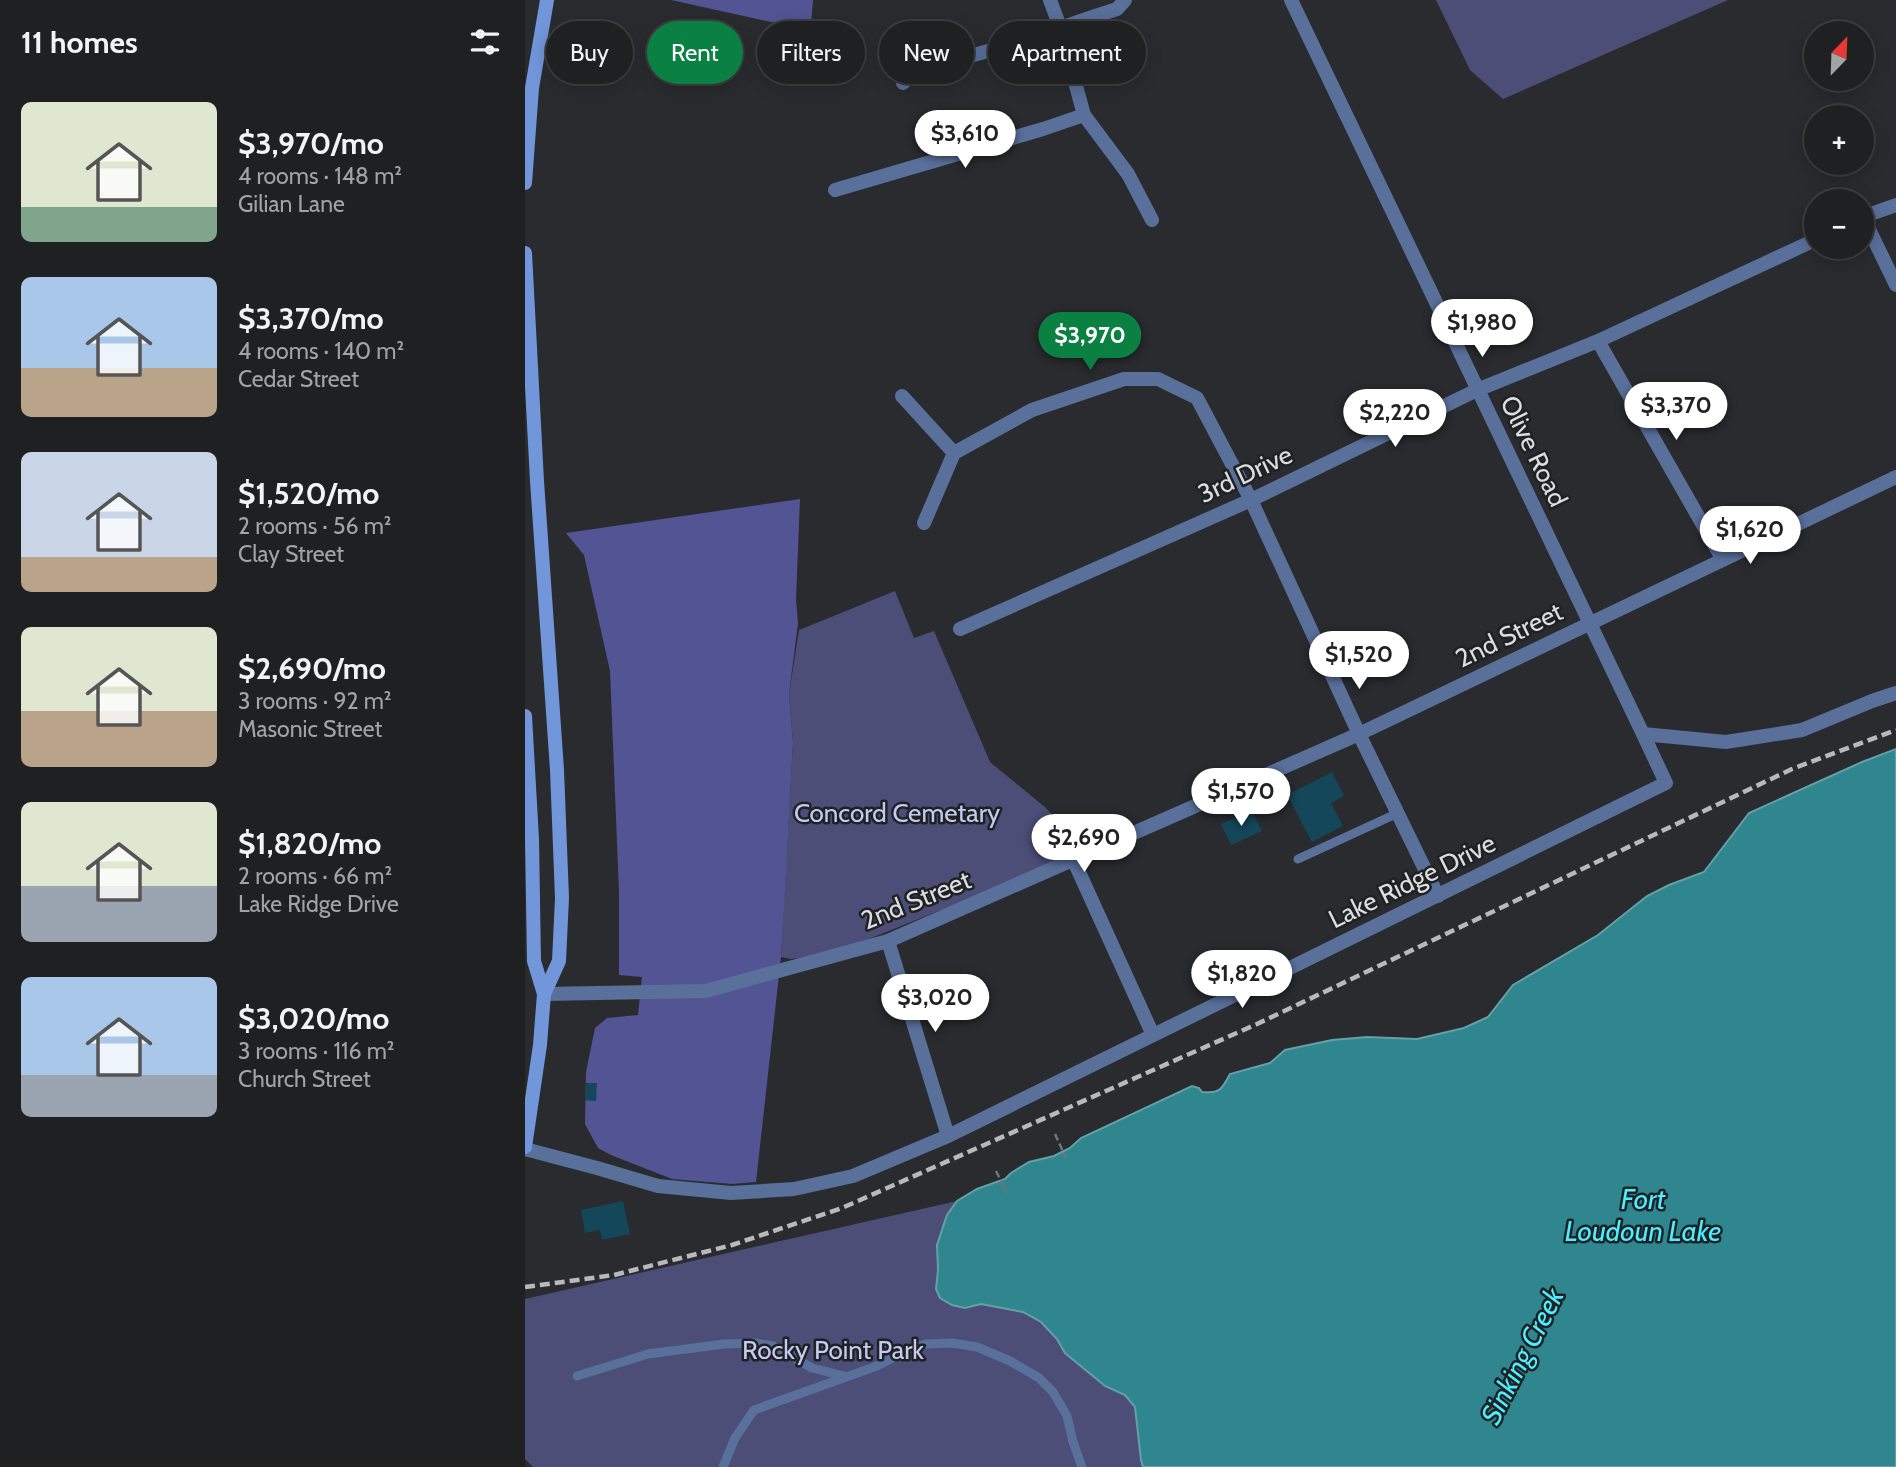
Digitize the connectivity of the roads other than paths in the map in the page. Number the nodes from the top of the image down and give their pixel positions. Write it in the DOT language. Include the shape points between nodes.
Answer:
graph roads {
  1 [pos="547,0"];
  2 [pos="1050,0"];
  3 [pos="1125,0"];
  4 [pos="1291,0"];
  5 [pos="1057,21"];
  6 [pos="1079,21"];
  7 [pos="1075,84"];
  8 [pos="1084,115"];
  9 [pos="526,135"];
  10 [pos="525,183"];
  11 [pos="835,190"];
  12 [pos="1896,205"];
  13 [pos="1874,213"];
  14 [pos="1151,220"];
  15 [pos="1874,241"];
  16 [pos="1804,245"];
  17 [pos="525,253"];
  18 [pos="1896,285"];
  19 [pos="1598,341"];
  20 [pos="1477,390"];
  21 [pos="902,396"];
  22 [pos="954,453"];
  23 [pos="1896,477"];
  24 [pos="531,481"];
  25 [pos="1251,500"];
  26 [pos="924,523"];
  27 [pos="1723,560"];
  28 [pos="1589,624"];
  29 [pos="960,629"];
  30 [pos="1896,693"];
  31 [pos="525,716"];
  32 [pos="1359,734"];
  33 [pos="1643,734"];
  34 [pos="1398,813"];
  35 [pos="1073,859"];
  36 [pos="1298,859"];
  37 [pos="1437,896"];
  38 [pos="888,941"];
  39 [pos="544,994"];
  40 [pos="1153,1035"];
  41 [pos="948,1136"];
  42 [pos="525,1148"];
  43 [pos="577,1376"];
  44 [pos="846,1377"];
  45 [pos="723,1467"];
  46 [pos="1082,1467"];
  1 -- 9 [label="main road"];
  2 -- 5 [label="street"];
  3 -- 6 [label="street" via="1118,9"];
  4 -- 20 [label="street, Olive Road"];
  7 -- 8 [label="street"];
  8 -- 11 [label="street"];
  8 -- 14 [label="street" via="1128,174"];
  9 -- 10 [label="main road"];
  12 -- 13 [label="street"];
  15 -- 18 [label="street"];
  16 -- 19 [label="street, 3rd Drive"];
  17 -- 24 [label="main road"];
  19 -- 20 [label="street, 3rd Drive"];
  19 -- 27 [label="street"];
  20 -- 25 [label="street, 3rd Drive"];
  20 -- 28 [label="street, Olive Road"];
  21 -- 22 [label="street"];
  22 -- 25 [label="street" via="1032,410 1124,379 1158,379 1197,398"];
  22 -- 26 [label="street"];
  23 -- 27 [label="street, 2nd Street"];
  24 -- 39 [label="main road" via="557,771 562,898 559,961"];
  25 -- 29 [label="street, 3rd Drive"];
  25 -- 32 [label="street"];
  27 -- 28 [label="street, 2nd Street"];
  28 -- 32 [label="street, 2nd Street"];
  28 -- 33 [label="street, Olive Road"];
  30 -- 33 [label="street" via="1802,730 1726,742"];
  31 -- 39 [label="main road" via="534,961"];
  32 -- 34 [label="street"];
  32 -- 35 [label="street, 2nd Street"];
  33 -- 37 [label="street, Lake Ridge Drive" via="1666,783"];
  34 -- 36 [label="lane"];
  34 -- 37 [label="street"];
  35 -- 38 [label="street, 2nd Street"];
  35 -- 40 [label="street"];
  37 -- 40 [label="street, Lake Ridge Drive"];
  38 -- 39 [label="street, 2nd Street" via="706,991"];
  38 -- 41 [label="street"];
  39 -- 42 [label="main road"];
  40 -- 41 [label="street, Lake Ridge Drive"];
  41 -- 42 [label="street, Lake Ridge Drive" via="853,1176 794,1189 731,1193 658,1186"];
  43 -- 44 [label="lane" via="647,1354 755,1343"];
  44 -- 45 [label="lane" via="754,1410"];
  44 -- 46 [label="lane" via="926,1344 977,1347 1039,1378 1053,1392 1067,1416"];
}
